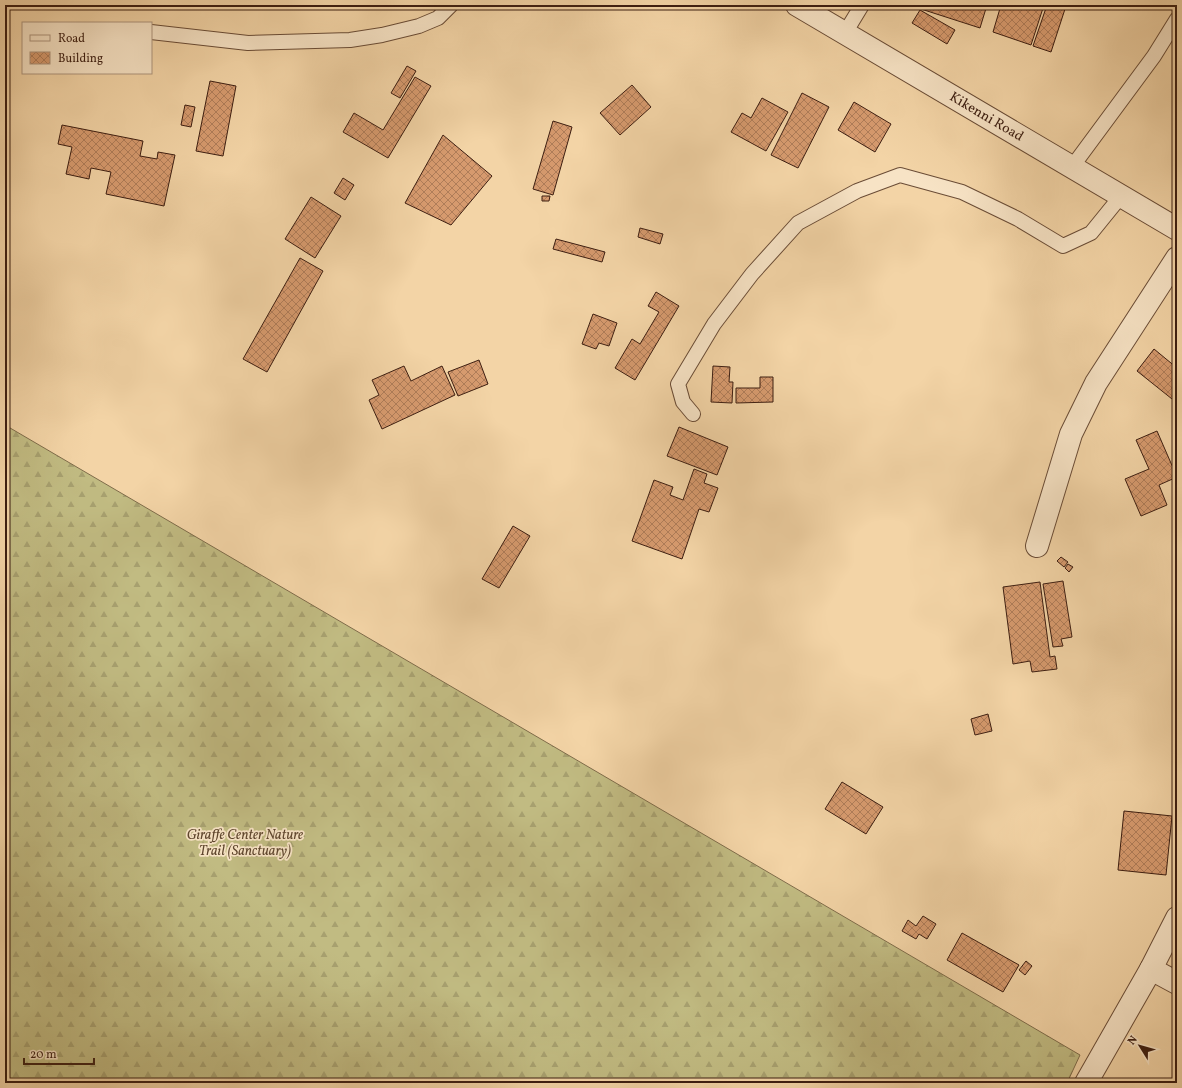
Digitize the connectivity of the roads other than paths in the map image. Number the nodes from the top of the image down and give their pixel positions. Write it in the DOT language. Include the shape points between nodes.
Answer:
graph roads {
  1 [pos="451,5"];
  2 [pos="797,5"];
  3 [pos="862,5"];
  4 [pos="1177,19"];
  5 [pos="152,32"];
  6 [pos="845,33"];
  7 [pos="1072,167"];
  8 [pos="1121,196"];
  9 [pos="1177,229"];
  10 [pos="1177,258"];
  11 [pos="693,414"];
  12 [pos="1037,546"];
  13 [pos="1177,918"];
  14 [pos="1151,969"];
  15 [pos="1177,983"];
  16 [pos="1086,1083"];
  1 -- 5 [label="lane" via="438,18 419,26 350,40 248,43"];
  2 -- 6 [label="street, Kikenni Road"];
  3 -- 6 [label="lane"];
  4 -- 7 [label="lane" via="1154,56"];
  6 -- 7 [label="street, Kikenni Road"];
  7 -- 8 [label="street, Kikenni Road"];
  8 -- 9 [label="street, Kikenni Road"];
  8 -- 11 [label="lane" via="1091,233 1063,246 1018,219 962,192 900,175 857,190 798,223 752,274 714,324 678,384 683,402"];
  10 -- 12 [label="street" via="1096,382 1071,434"];
  13 -- 14 [label="street"];
  14 -- 15 [label="street"];
  14 -- 16 [label="street"];
}
